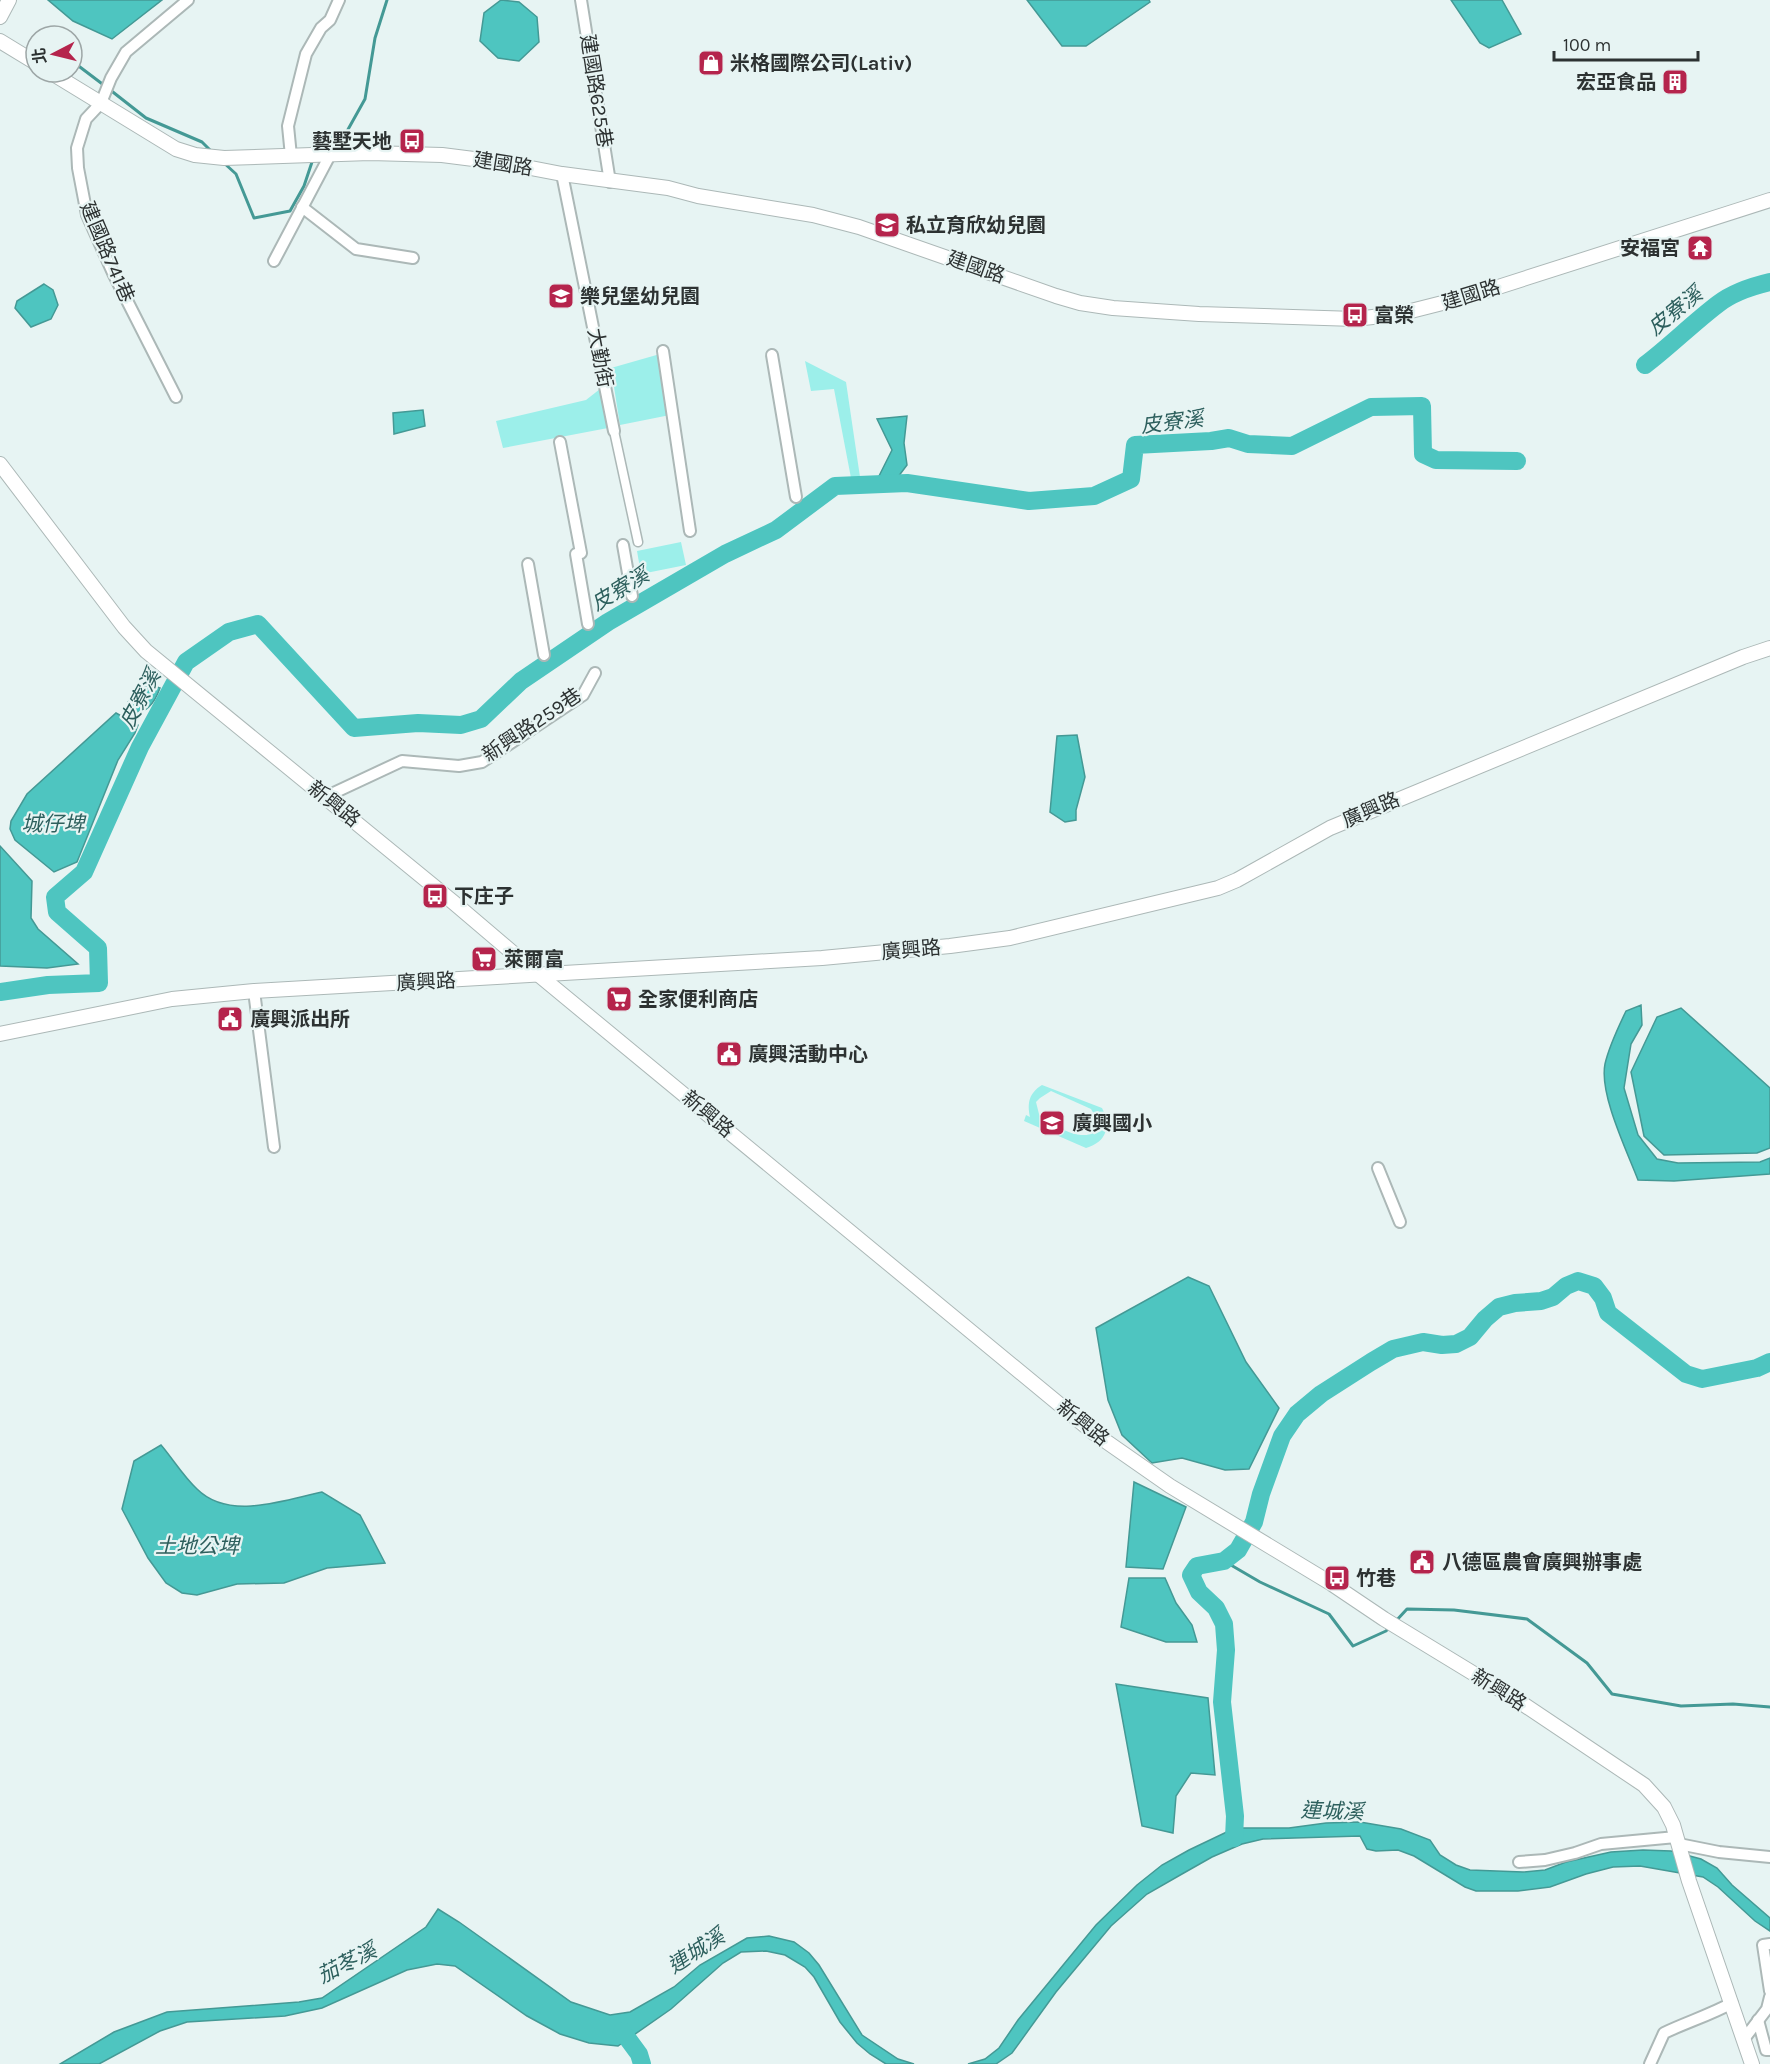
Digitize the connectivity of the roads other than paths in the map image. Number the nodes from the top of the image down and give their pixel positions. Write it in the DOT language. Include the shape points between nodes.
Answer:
graph roads {
  1 [pos="9,0"];
  2 [pos="188,0"];
  3 [pos="339,0"];
  4 [pos="581,0"];
  5 [pos="0,17"];
  6 [pos="0,41"];
  7 [pos="24,56"];
  8 [pos="70,84"];
  9 [pos="101,103"];
  10 [pos="291,156"];
  11 [pos="319,156"];
  12 [pos="562,174"];
  13 [pos="610,182"];
  14 [pos="1770,200"];
  15 [pos="302,207"];
  16 [pos="413,258"];
  17 [pos="274,261"];
  18 [pos="663,351"];
  19 [pos="772,356"];
  20 [pos="176,397"];
  21 [pos="614,431"];
  22 [pos="560,442"];
  23 [pos="0,464"];
  24 [pos="796,497"];
  25 [pos="690,531"];
  26 [pos="639,542"];
  27 [pos="623,545"];
  28 [pos="528,564"];
  29 [pos="632,596"];
  30 [pos="588,624"];
  31 [pos="1770,648"];
  32 [pos="544,655"];
  33 [pos="595,673"];
  34 [pos="325,797"];
  35 [pos="540,976"];
  36 [pos="255,991"];
  37 [pos="0,1034"];
  38 [pos="274,1147"];
  39 [pos="1378,1168"];
  40 [pos="1400,1222"];
  41 [pos="1678,1843"];
  42 [pos="1770,1857"];
  43 [pos="1519,1862"];
  44 [pos="1770,1944"];
  45 [pos="1770,1991"];
  46 [pos="1770,1997"];
  47 [pos="1732,2003"];
  48 [pos="1758,2020"];
  49 [pos="1744,2039"];
  50 [pos="1770,2050"];
  51 [pos="1650,2064"];
  52 [pos="1752,2064"];
  1 -- 5 [label="street"];
  2 -- 9 [label="street, 建國路741巷" via="126,52"];
  3 -- 10 [label="street" via="306,54 288,126"];
  4 -- 13 [label="street, 建國路625巷"];
  6 -- 7 [label="street"];
  8 -- 9 [label="street, 建國路"];
  9 -- 10 [label="street, 建國路" via="176,149 195,155"];
  9 -- 20 [label="street, 建國路741巷" via="86,119 77,148 87,215"];
  10 -- 11 [label="street, 建國路"];
  11 -- 12 [label="street, 建國路" via="442,155"];
  11 -- 15 [label="street"];
  12 -- 13 [label="street, 建國路"];
  12 -- 21 [label="street, 大勤街"];
  13 -- 14 [label="street, 建國路" via="668,188 813,214 1080,303 1199,314 1355,319 1406,313 1460,299"];
  15 -- 16 [label="street" via="356,249"];
  15 -- 17 [label="street"];
  18 -- 25 [label="street"];
  19 -- 24 [label="street"];
  21 -- 26 [label="street, 大勤街"];
  22 -- 30 [label="street"];
  23 -- 34 [label="street, 新興路" via="146,651"];
  27 -- 29 [label="street"];
  28 -- 32 [label="street"];
  31 -- 35 [label="street, 廣興路" via="1341,823 1218,888 1010,938 950,946"];
  33 -- 34 [label="street, 新興路259巷" via="583,695 482,762 459,766 402,760"];
  34 -- 35 [label="street, 新興路"];
  35 -- 36 [label="street, 廣興路"];
  35 -- 41 [label="street, 新興路" via="1094,1433 1139,1466 1517,1700 1644,1785 1664,1807"];
  36 -- 37 [label="street, 廣興路" via="172,999"];
  36 -- 38 [label="street"];
  39 -- 40 [label="street"];
  41 -- 42 [label="street"];
  41 -- 43 [label="street" via="1601,1844 1545,1860"];
  41 -- 47 [label="street, 新興路"];
  44 -- 45 [label="street" via="1763,1945"];
  46 -- 48 [label="street"];
  47 -- 49 [label="street"];
  47 -- 51 [label="street" via="1664,2033"];
  48 -- 49 [label="street"];
  48 -- 50 [label="street" via="1766,2050"];
  49 -- 52 [label="street"];
}
